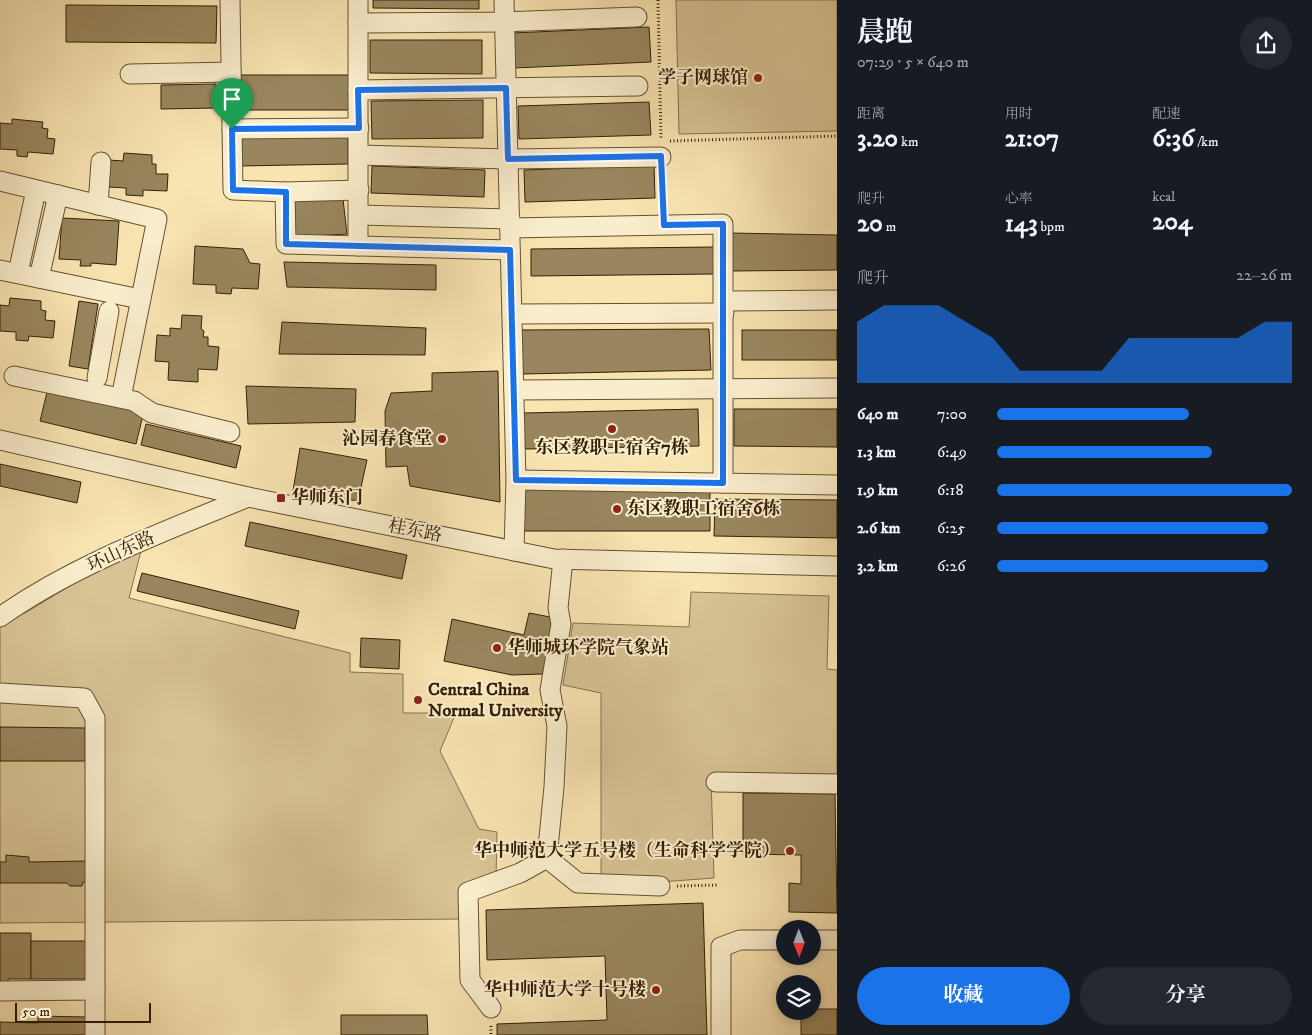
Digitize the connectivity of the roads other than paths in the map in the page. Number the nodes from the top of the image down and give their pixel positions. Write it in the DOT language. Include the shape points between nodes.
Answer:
graph roads {
  1 [pos="230,0"];
  2 [pos="358,0"];
  3 [pos="504,0"];
  4 [pos="637,17"];
  5 [pos="504,22"];
  6 [pos="358,23"];
  7 [pos="231,72"];
  8 [pos="130,74"];
  9 [pos="638,86"];
  10 [pos="506,88"];
  11 [pos="358,90"];
  12 [pos="359,128"];
  13 [pos="232,129"];
  14 [pos="359,155"];
  15 [pos="661,156"];
  16 [pos="508,159"];
  17 [pos="101,162"];
  18 [pos="0,181"];
  19 [pos="36,190"];
  20 [pos="359,190"];
  21 [pos="286,192"];
  22 [pos="58,195"];
  23 [pos="98,205"];
  24 [pos="359,214"];
  25 [pos="510,223"];
  26 [pos="358,246"];
  27 [pos="510,250"];
  28 [pos="9,272"];
  29 [pos="39,278"];
  30 [pos="140,299"];
  31 [pos="837,300"];
  32 [pos="724,307"];
  33 [pos="109,311"];
  34 [pos="512,314"];
  35 [pos="102,348"];
  36 [pos="130,353"];
  37 [pos="14,376"];
  38 [pos="97,378"];
  39 [pos="724,388"];
  40 [pos="837,388"];
  41 [pos="514,390"];
  42 [pos="121,398"];
  43 [pos="230,432"];
  44 [pos="0,440"];
  45 [pos="516,480"];
  46 [pos="723,483"];
  47 [pos="837,485"];
  48 [pos="248,498"];
  49 [pos="514,551"];
  50 [pos="563,559"];
  51 [pos="837,566"];
  52 [pos="0,617"];
  53 [pos="0,692"];
  54 [pos="716,782"];
  55 [pos="837,784"];
  56 [pos="547,858"];
  57 [pos="660,886"];
  58 [pos="776,940"];
  59 [pos="821,940"];
  60 [pos="837,940"];
  61 [pos="0,990"];
  62 [pos="95,990"];
  63 [pos="491,1008"];
  64 [pos="95,1035"];
  65 [pos="721,1035"];
  1 -- 7 [label="street"];
  2 -- 6 [label="street"];
  3 -- 5 [label="street"];
  4 -- 5 [label="street"];
  5 -- 6 [label="street"];
  5 -- 10 [label="street"];
  6 -- 11 [label="street"];
  7 -- 8 [label="street"];
  7 -- 13 [label="street"];
  9 -- 10 [label="street"];
  10 -- 11 [label="street"];
  10 -- 16 [label="street"];
  11 -- 12 [label="street"];
  12 -- 13 [label="street"];
  12 -- 14 [label="street"];
  13 -- 21 [label="street" via="233,190"];
  14 -- 16 [label="street"];
  14 -- 20 [label="street"];
  15 -- 16 [label="street"];
  16 -- 25 [label="street"];
  17 -- 23 [label="street"];
  18 -- 19 [label="street"];
  19 -- 22 [label="street"];
  19 -- 28 [label="street"];
  20 -- 21 [label="street"];
  20 -- 24 [label="street"];
  21 -- 26 [label="street" via="286,244"];
  22 -- 23 [label="street"];
  22 -- 29 [label="street"];
  23 -- 30 [label="street" via="157,219"];
  24 -- 25 [label="street"];
  24 -- 26 [label="street"];
  25 -- 27 [label="street"];
  25 -- 32 [label="street" via="723,224"];
  26 -- 27 [label="street"];
  27 -- 34 [label="street"];
  28 -- 29 [label="street"];
  29 -- 30 [label="street"];
  30 -- 36 [label="street"];
  31 -- 32 [label="street"];
  32 -- 34 [label="street"];
  32 -- 39 [label="street"];
  33 -- 35 [label="street"];
  34 -- 41 [label="street"];
  35 -- 36 [label="street"];
  35 -- 38 [label="street"];
  36 -- 42 [label="street"];
  37 -- 42 [label="street"];
  39 -- 40 [label="street"];
  39 -- 41 [label="street"];
  39 -- 46 [label="street"];
  41 -- 45 [label="street"];
  42 -- 43 [label="street" via="134,401 152,413"];
  44 -- 48 [label="street, 桂东路"];
  45 -- 46 [label="street"];
  45 -- 49 [label="street"];
  46 -- 47 [label="street"];
  48 -- 49 [label="street, 桂东路"];
  48 -- 52 [label="street, 环山东路" via="118,551"];
  49 -- 50 [label="street, 桂东路"];
  50 -- 51 [label="street, 桂东路"];
  50 -- 56 [label="street" via="558,608 560,624 550,690 557,726"];
  53 -- 62 [label="street" via="84,698 95,718"];
  54 -- 55 [label="street"];
  56 -- 57 [label="street" via="578,883"];
  56 -- 63 [label="street" via="520,874 468,892 470,980"];
  58 -- 65 [label="street" via="740,940 721,947"];
  59 -- 60 [label="street"];
  61 -- 62 [label="street"];
  62 -- 64 [label="street"];
}
